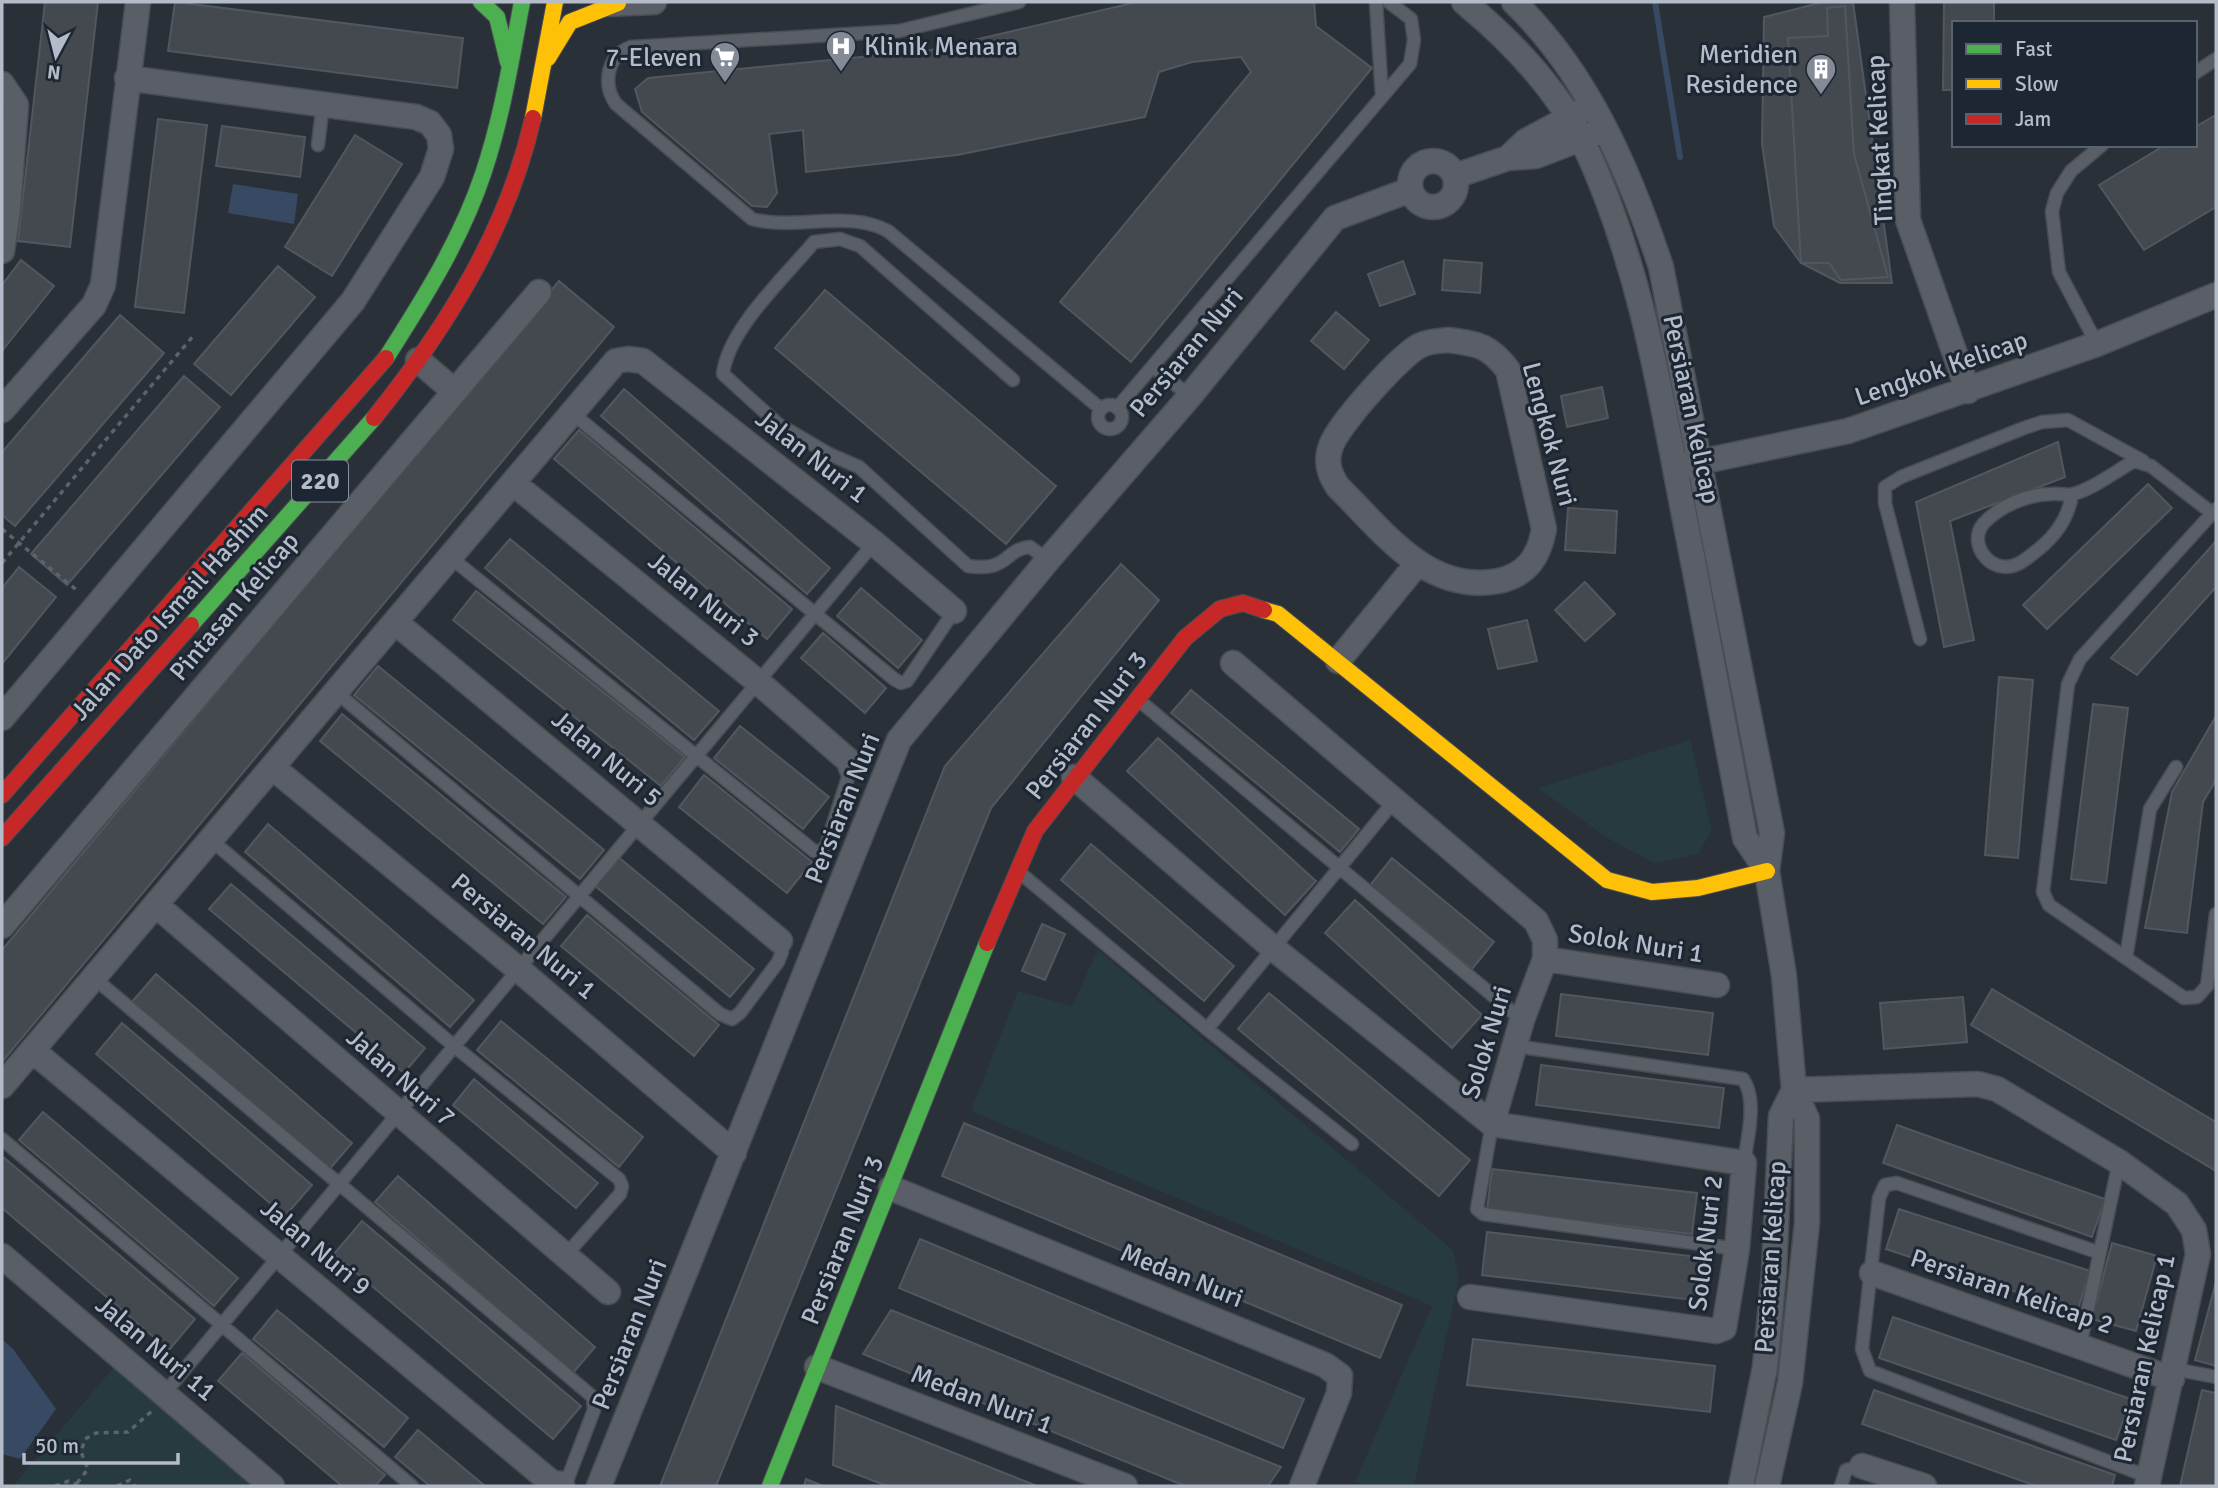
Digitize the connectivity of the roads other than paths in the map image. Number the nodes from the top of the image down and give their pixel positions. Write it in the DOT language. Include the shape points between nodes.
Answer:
graph roads {
  1 [pos="138,2"];
  2 [pos="481,2"];
  3 [pos="522,2"];
  4 [pos="555,2"];
  5 [pos="562,2"];
  6 [pos="654,2"];
  7 [pos="1019,2"];
  8 [pos="1376,2"];
  9 [pos="1390,2"];
  10 [pos="1464,2"];
  11 [pos="1514,2"];
  12 [pos="1902,2"];
  13 [pos="618,4"];
  14 [pos="2216,59"];
  15 [pos="544,66"];
  16 [pos="509,68"];
  17 [pos="2197,73"];
  18 [pos="127,78"];
  19 [pos="2,84"];
  20 [pos="1381,97"];
  21 [pos="323,103"];
  22 [pos="1592,105"];
  23 [pos="1567,119"];
  24 [pos="1606,128"];
  25 [pos="1582,140"];
  26 [pos="318,145"];
  27 [pos="2100,147"];
  28 [pos="1508,158"];
  29 [pos="5,208"];
  30 [pos="2,251"];
  31 [pos="539,292"];
  32 [pos="2216,295"];
  33 [pos="2097,344"];
  34 [pos="418,360"];
  35 [pos="1154,368"];
  36 [pos="1013,380"];
  37 [pos="454,391"];
  38 [pos="1968,391"];
  39 [pos="1190,396"];
  40 [pos="1118,408"];
  41 [pos="1101,409"];
  42 [pos="2,410"];
  43 [pos="572,413"];
  44 [pos="1700,461"];
  45 [pos="2143,461"];
  46 [pos="1675,467"];
  47 [pos="513,482"];
  48 [pos="2072,495"];
  49 [pos="2214,511"];
  50 [pos="874,543"];
  51 [pos="450,557"];
  52 [pos="1048,560"];
  53 [pos="1417,564"];
  54 [pos="954,611"];
  55 [pos="816,613"];
  56 [pos="396,622"];
  57 [pos="1920,639"];
  58 [pos="1338,661"];
  59 [pos="1233,663"];
  60 [pos="758,682"];
  61 [pos="336,692"];
  62 [pos="1139,701"];
  63 [pos="2,718"];
  64 [pos="698,754"];
  65 [pos="272,767"];
  66 [pos="2176,767"];
  67 [pos="851,768"];
  68 [pos="1074,777"];
  69 [pos="2,794"];
  70 [pos="1395,800"];
  71 [pos="640,824"];
  72 [pos="2,838"];
  73 [pos="211,840"];
  74 [pos="1339,868"];
  75 [pos="1016,869"];
  76 [pos="1767,871"];
  77 [pos="580,896"];
  78 [pos="156,905"];
  79 [pos="2216,914"];
  80 [pos="2,926"];
  81 [pos="780,941"];
  82 [pos="1273,948"];
  83 [pos="2126,958"];
  84 [pos="1545,959"];
  85 [pos="518,969"];
  86 [pos="94,978"];
  87 [pos="1717,985"];
  88 [pos="1522,1020"];
  89 [pos="1206,1029"];
  90 [pos="454,1046"];
  91 [pos="1515,1046"];
  92 [pos="33,1051"];
  93 [pos="2,1086"];
  94 [pos="1794,1090"];
  95 [pos="398,1114"];
  96 [pos="1492,1124"];
  97 [pos="2,1139"];
  98 [pos="1352,1144"];
  99 [pos="734,1153"];
  100 [pos="2119,1162"];
  101 [pos="1744,1163"];
  102 [pos="339,1185"];
  103 [pos="891,1188"];
  104 [pos="1738,1249"];
  105 [pos="2100,1253"];
  106 [pos="280,1255"];
  107 [pos="2,1256"];
  108 [pos="565,1256"];
  109 [pos="1872,1273"];
  110 [pos="608,1292"];
  111 [pos="1470,1297"];
  112 [pos="222,1325"];
  113 [pos="2080,1346"];
  114 [pos="817,1367"];
  115 [pos="2173,1374"];
  116 [pos="2216,1377"];
  117 [pos="164,1394"];
  118 [pos="1754,1423"];
  119 [pos="1780,1429"];
  120 [pos="1862,1466"];
  121 [pos="2148,1481"];
  122 [pos="562,1484"];
  123 [pos="272,1486"];
  124 [pos="412,1486"];
  125 [pos="599,1486"];
  126 [pos="770,1486"];
  127 [pos="1125,1486"];
  128 [pos="1301,1486"];
  129 [pos="1741,1486"];
  130 [pos="1767,1486"];
  131 [pos="1841,1486"];
  132 [pos="1924,1486"];
  1 -- 18 [label="street"];
  2 -- 16 [label="main road" via="497,17"];
  3 -- 16 [label="main road, Jalan Dato Ismail Hashim / 220"];
  4 -- 15 [label="main road, Jalan Dato Ismail Hashim / 220"];
  5 -- 13 [label="street"];
  6 -- 13 [label="street"];
  7 -- 41 [label="lane" via="899,31 631,47 613,58 610,95 752,219 861,222 888,231"];
  8 -- 20 [label="lane"];
  9 -- 20 [label="lane" via="1411,19 1414,40 1410,64"];
  10 -- 23 [label="street, Persiaran Kelicap" via="1496,29 1546,85"];
  11 -- 22 [label="street, Persiaran Kelicap" via="1541,28"];
  12 -- 38 [label="street, Tingkat Kelicap" via="1908,220"];
  13 -- 15 [label="main road" via="570,22"];
  14 -- 17 [label="lane"];
  15 -- 34 [label="main road, Jalan Dato Ismail Hashim / 220" via="508,203 490,243"];
  16 -- 69 [label="main road, Jalan Dato Ismail Hashim / 220" via="473,199 410,321 384,361"];
  18 -- 21 [label="street"];
  18 -- 42 [label="street" via="103,285 94,305"];
  19 -- 29 [label="street" via="16,105"];
  20 -- 35 [label="lane"];
  21 -- 26 [label="lane"];
  21 -- 63 [label="street" via="430,122 441,149 432,177 353,301"];
  22 -- 23 [label="street"];
  22 -- 24 [label="street, Persiaran Kelicap"];
  23 -- 25 [label="street, Persiaran Kelicap"];
  23 -- 28 [label="street" via="1526,141"];
  24 -- 25 [label="street"];
  24 -- 44 [label="street, Persiaran Kelicap" via="1638,197 1661,267"];
  25 -- 28 [label="street" via="1536,156"];
  25 -- 46 [label="street, Persiaran Kelicap" via="1611,208 1632,276"];
  27 -- 33 [label="lane" via="2071,170 2052,211 2059,272"];
  28 -- 39 [label="street, Persiaran Nuri" via="1455,176 1446,165 1426,162 1411,176 1410,190 1335,218"];
  29 -- 30 [label="street"];
  31 -- 37 [label="street, Pintasan Kelicap"];
  32 -- 33 [label="street, Lengkok Kelicap"];
  33 -- 38 [label="street, Lengkok Kelicap"];
  34 -- 37 [label="street"];
  34 -- 72 [label="main road, Jalan Dato Ismail Hashim / 220" via="379,414"];
  35 -- 39 [label="lane"];
  35 -- 40 [label="lane"];
  36 -- 52 [label="lane" via="860,246 840,239 814,242 742,328 725,358 723,374 778,424 859,467 968,566 988,569 1022,547 1030,547"];
  37 -- 80 [label="street, Pintasan Kelicap"];
  38 -- 44 [label="street, Lengkok Kelicap" via="1848,431"];
  39 -- 52 [label="street, Persiaran Nuri"];
  40 -- 41 [label="lane"];
  40 -- 41 [label="lane" via="1122,419 1111,429 1100,424"];
  43 -- 47 [label="street"];
  43 -- 50 [label="street, Jalan Nuri 1" via="616,361 643,361"];
  43 -- 55 [label="lane"];
  44 -- 46 [label="street, Lengkok Kelicap"];
  44 -- 76 [label="street, Persiaran Kelicap" via="1772,833"];
  45 -- 48 [label="lane" via="2134,461"];
  45 -- 49 [label="lane"];
  45 -- 57 [label="lane" via="2068,420 2042,422 1885,487 1885,503"];
  46 -- 76 [label="street, Persiaran Kelicap" via="1745,838"];
  47 -- 51 [label="street"];
  47 -- 60 [label="street, Jalan Nuri 3"];
  48 -- 48 [label="lane" via="2050,493 2010,504 1984,524 1979,532 1980,550 1995,566 2016,566 2062,526"];
  49 -- 83 [label="lane" via="2080,659 2068,684 2043,892 2049,905"];
  50 -- 54 [label="street, Jalan Nuri 1"];
  50 -- 55 [label="lane"];
  51 -- 56 [label="street"];
  51 -- 64 [label="lane"];
  52 -- 99 [label="street, Persiaran Nuri" via="899,740"];
  53 -- 53 [label="street, Lengkok Nuri" via="1454,582 1481,584 1508,579 1528,568 1541,548 1544,529 1508,370 1495,353 1478,344 1448,340 1422,344 1404,355 1339,430 1331,446 1329,474 1338,487"];
  53 -- 58 [label="street"];
  54 -- 55 [label="lane" via="901,683"];
  55 -- 60 [label="lane"];
  56 -- 61 [label="street"];
  56 -- 71 [label="street, Jalan Nuri 5"];
  58 -- 62 [label="main road, Persiaran Nuri 3" via="1278,614 1243,603 1220,609 1185,639"];
  58 -- 76 [label="main road, Persiaran Nuri 3" via="1606,880 1652,892 1698,888"];
  59 -- 70 [label="street"];
  60 -- 64 [label="lane"];
  60 -- 67 [label="street, Jalan Nuri 3" via="849,761"];
  61 -- 65 [label="street"];
  61 -- 77 [label="lane"];
  62 -- 68 [label="main road, Persiaran Nuri 3"];
  62 -- 74 [label="lane"];
  64 -- 67 [label="lane" via="814,850 821,851"];
  64 -- 71 [label="lane"];
  65 -- 73 [label="street"];
  65 -- 85 [label="street, Persiaran Nuri 1"];
  66 -- 83 [label="lane" via="2150,809"];
  68 -- 75 [label="main road, Persiaran Nuri 3" via="1035,831"];
  68 -- 82 [label="street, Solok Nuri"];
  70 -- 74 [label="lane"];
  70 -- 84 [label="street" via="1536,921 1545,940"];
  71 -- 77 [label="lane"];
  71 -- 81 [label="street, Jalan Nuri 5"];
  73 -- 78 [label="street"];
  73 -- 90 [label="lane"];
  74 -- 82 [label="lane"];
  74 -- 88 [label="lane"];
  75 -- 89 [label="lane"];
  75 -- 103 [label="main road, Persiaran Nuri 3"];
  76 -- 94 [label="street, Persiaran Kelicap" via="1784,976"];
  77 -- 81 [label="lane" via="720,1014 732,1019 778,962"];
  77 -- 85 [label="lane"];
  78 -- 86 [label="street"];
  78 -- 95 [label="street, Jalan Nuri 7"];
  79 -- 83 [label="lane" via="2207,986 2197,997 2184,998"];
  82 -- 89 [label="lane"];
  82 -- 96 [label="street, Solok Nuri"];
  84 -- 87 [label="street, Solok Nuri 1"];
  84 -- 88 [label="street, Solok Nuri"];
  85 -- 90 [label="lane"];
  85 -- 99 [label="street, Persiaran Nuri 1"];
  86 -- 92 [label="street"];
  86 -- 102 [label="lane"];
  88 -- 91 [label="street, Solok Nuri"];
  89 -- 98 [label="lane"];
  90 -- 95 [label="lane"];
  90 -- 108 [label="lane" via="620,1179 620,1194"];
  91 -- 96 [label="street, Solok Nuri"];
  91 -- 101 [label="lane" via="1742,1079 1750,1100"];
  92 -- 93 [label="street"];
  92 -- 106 [label="street, Jalan Nuri 9"];
  94 -- 100 [label="street, Persiaran Kelicap 1" via="1978,1084 1997,1089"];
  94 -- 118 [label="street, Persiaran Kelicap" via="1781,1116 1774,1272 1765,1367"];
  94 -- 119 [label="street, Persiaran Kelicap" via="1807,1119 1807,1223 1790,1383"];
  95 -- 102 [label="lane"];
  95 -- 108 [label="street, Jalan Nuri 7"];
  96 -- 101 [label="street, Solok Nuri 2"];
  96 -- 104 [label="lane" via="1477,1209 1483,1214"];
  97 -- 112 [label="lane"];
  99 -- 125 [label="street, Persiaran Nuri"];
  100 -- 105 [label="lane"];
  100 -- 115 [label="street, Persiaran Kelicap 1" via="2177,1203 2194,1230 2199,1254"];
  101 -- 104 [label="street, Solok Nuri 2"];
  102 -- 106 [label="lane"];
  102 -- 122 [label="lane" via="593,1397 594,1410"];
  103 -- 114 [label="main road, Persiaran Nuri 3"];
  103 -- 128 [label="street, Medan Nuri" via="1325,1365 1340,1376 1339,1393"];
  104 -- 111 [label="street, Solok Nuri 2" via="1728,1321 1716,1331"];
  105 -- 109 [label="lane" via="1897,1183 1885,1185 1879,1198"];
  105 -- 113 [label="lane"];
  106 -- 112 [label="lane"];
  106 -- 122 [label="street, Jalan Nuri 9" via="552,1483"];
  107 -- 117 [label="street, Jalan Nuri 11"];
  108 -- 110 [label="street, Jalan Nuri 7"];
  109 -- 113 [label="street, Persiaran Kelicap 2"];
  109 -- 121 [label="lane" via="1862,1349 1871,1371"];
  112 -- 117 [label="lane"];
  112 -- 124 [label="lane"];
  113 -- 115 [label="street, Persiaran Kelicap 2"];
  114 -- 126 [label="main road, Persiaran Nuri 3"];
  114 -- 127 [label="street, Medan Nuri 1"];
  115 -- 116 [label="lane"];
  115 -- 121 [label="street, Persiaran Kelicap 1"];
  117 -- 123 [label="street, Jalan Nuri 11"];
  118 -- 119 [label="street"];
  118 -- 129 [label="street, Persiaran Kelicap"];
  119 -- 130 [label="street, Persiaran Kelicap"];
  120 -- 131 [label="lane" via="1846,1470"];
  120 -- 132 [label="street"];
}
